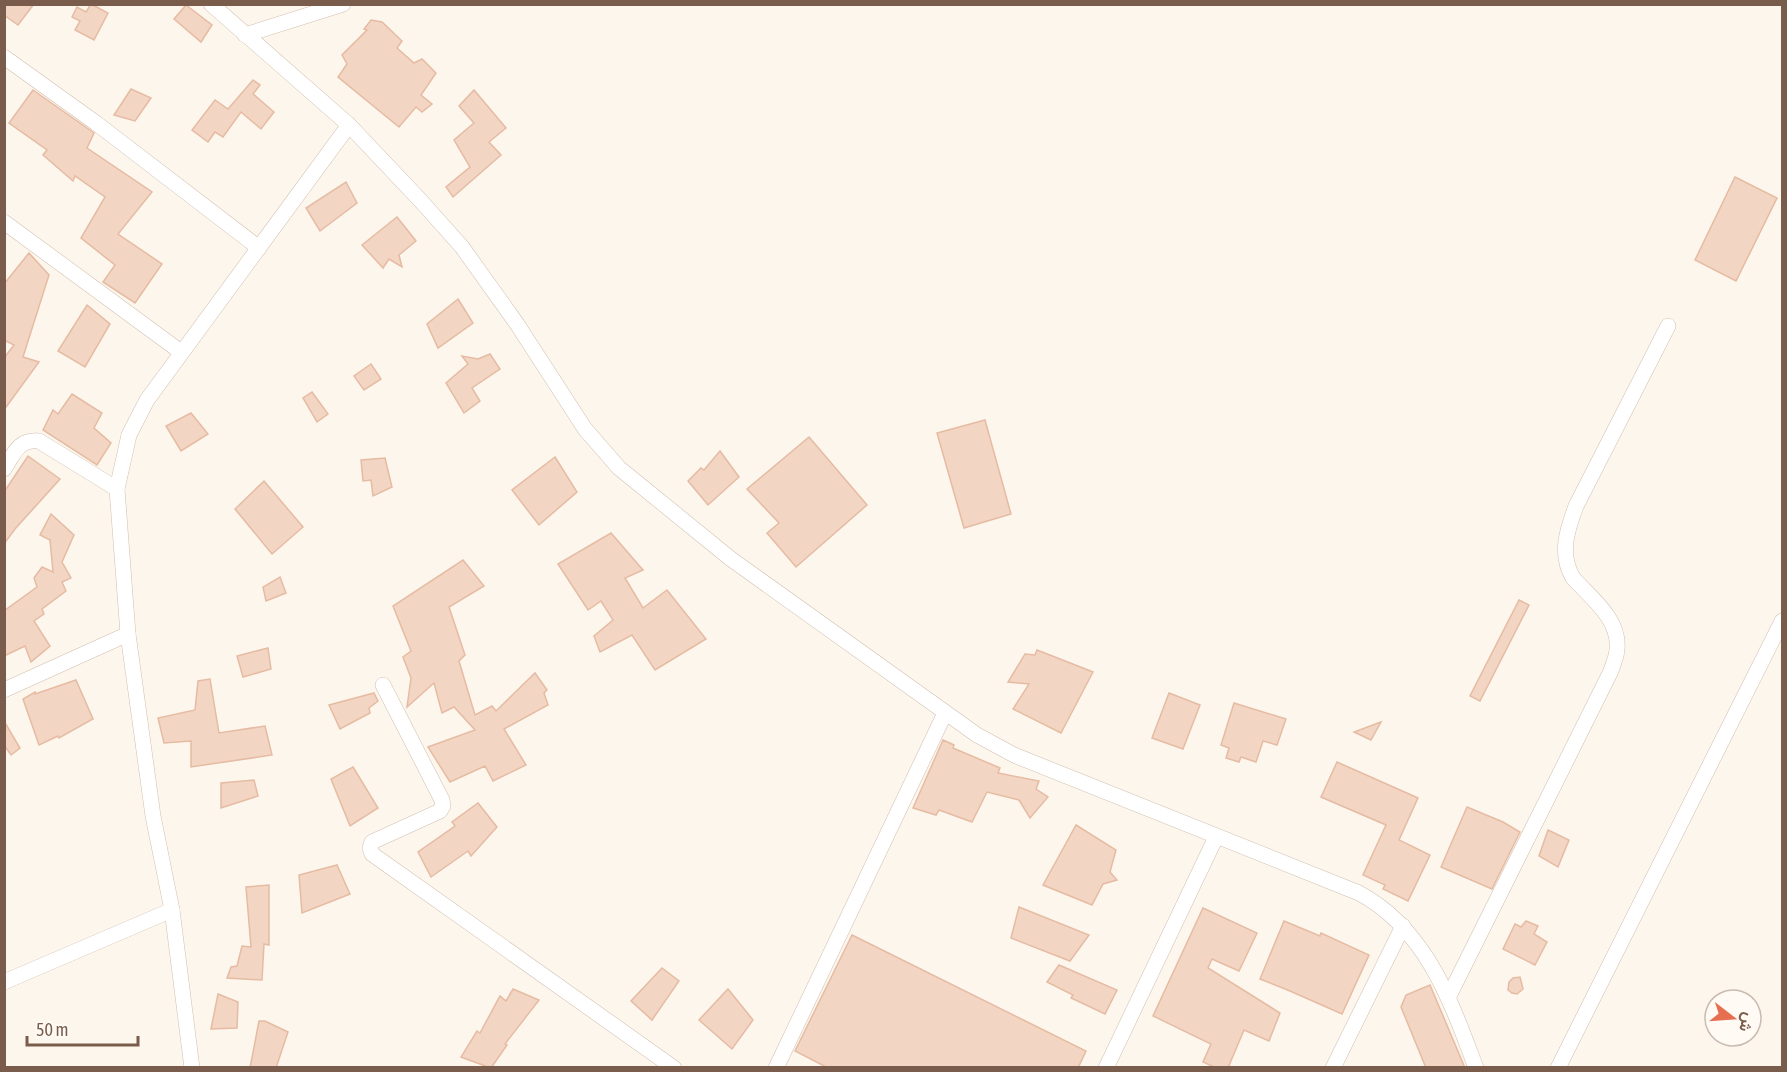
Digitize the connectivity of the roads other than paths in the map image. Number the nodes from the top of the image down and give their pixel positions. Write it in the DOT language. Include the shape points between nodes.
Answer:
graph roads {
  1 [pos="211,4"];
  2 [pos="343,4"];
  3 [pos="245,35"];
  4 [pos="4,57"];
  5 [pos="349,125"];
  6 [pos="4,222"];
  7 [pos="259,248"];
  8 [pos="1668,326"];
  9 [pos="181,352"];
  10 [pos="4,469"];
  11 [pos="117,489"];
  12 [pos="1782,621"];
  13 [pos="128,634"];
  14 [pos="383,685"];
  15 [pos="4,690"];
  16 [pos="945,713"];
  17 [pos="1216,837"];
  18 [pos="172,910"];
  19 [pos="1403,926"];
  20 [pos="4,982"];
  21 [pos="1449,996"];
  22 [pos="192,1068"];
  23 [pos="674,1068"];
  24 [pos="776,1068"];
  25 [pos="1106,1068"];
  26 [pos="1333,1068"];
  27 [pos="1476,1068"];
  28 [pos="1558,1068"];
  1 -- 3 [label="street"];
  2 -- 3 [label="street"];
  3 -- 5 [label="street"];
  4 -- 7 [label="street"];
  5 -- 7 [label="street"];
  5 -- 16 [label="street" via="462,248 585,429 620,468 731,559"];
  6 -- 9 [label="street"];
  7 -- 9 [label="street"];
  8 -- 21 [label="street" via="1576,506 1565,542 1568,571 1612,623 1617,635 1611,671"];
  9 -- 11 [label="street" via="139,413 129,435"];
  10 -- 11 [label="street" via="21,444 39,441"];
  11 -- 13 [label="street"];
  12 -- 28 [label="street"];
  13 -- 15 [label="street"];
  13 -- 18 [label="street" via="153,816"];
  14 -- 23 [label="street" via="443,806 440,812 372,842 372,854"];
  16 -- 17 [label="street" via="1014,755"];
  16 -- 24 [label="street"];
  17 -- 19 [label="street" via="1359,893"];
  17 -- 25 [label="street"];
  18 -- 20 [label="street"];
  18 -- 22 [label="street"];
  19 -- 21 [label="street"];
  19 -- 26 [label="street"];
  21 -- 27 [label="street"];
}
